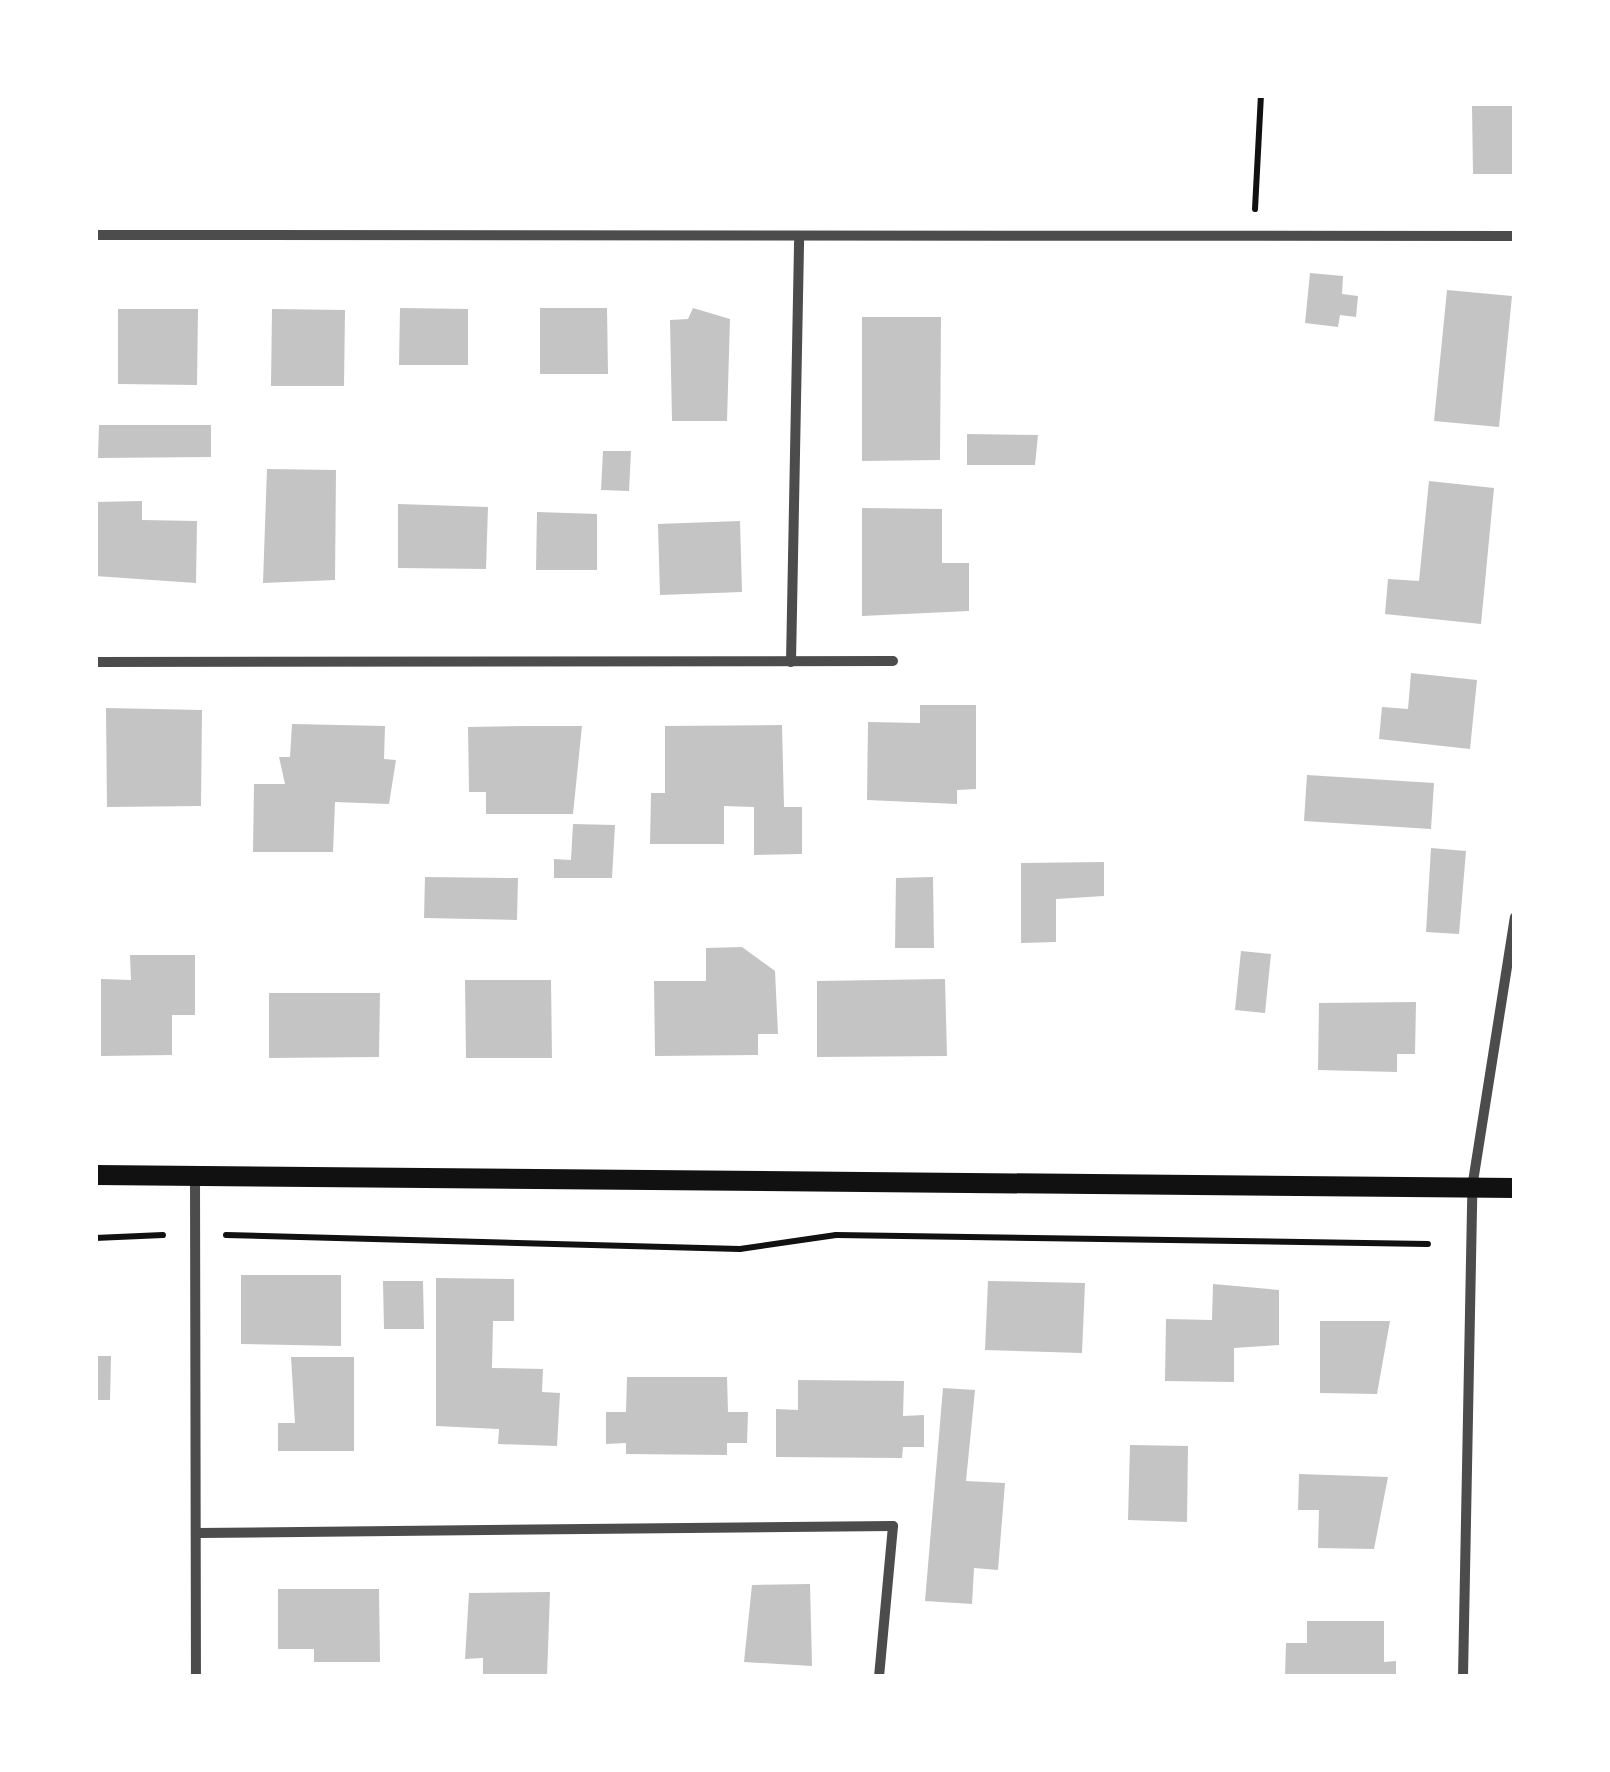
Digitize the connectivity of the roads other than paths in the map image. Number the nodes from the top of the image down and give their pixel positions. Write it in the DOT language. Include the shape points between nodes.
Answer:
graph roads {
  1 [pos="95,235"];
  2 [pos="1515,236"];
  3 [pos="799,240"];
  4 [pos="893,661"];
  5 [pos="95,662"];
  6 [pos="791,662"];
  7 [pos="1515,917"];
  8 [pos="195,1173"];
  9 [pos="95,1175"];
  10 [pos="1472,1188"];
  11 [pos="1515,1188"];
  12 [pos="197,1533"];
  13 [pos="196,1677"];
  14 [pos="879,1677"];
  15 [pos="1463,1677"];
  1 -- 3 [label="street"];
  2 -- 3 [label="street"];
  3 -- 6 [label="street"];
  4 -- 6 [label="street"];
  5 -- 6 [label="street"];
  7 -- 10 [label="street"];
  8 -- 9 [label="main road"];
  8 -- 10 [label="main road"];
  8 -- 12 [label="street"];
  10 -- 11 [label="main road"];
  10 -- 15 [label="street"];
  12 -- 13 [label="street"];
  12 -- 14 [label="street" via="893,1526"];
}
